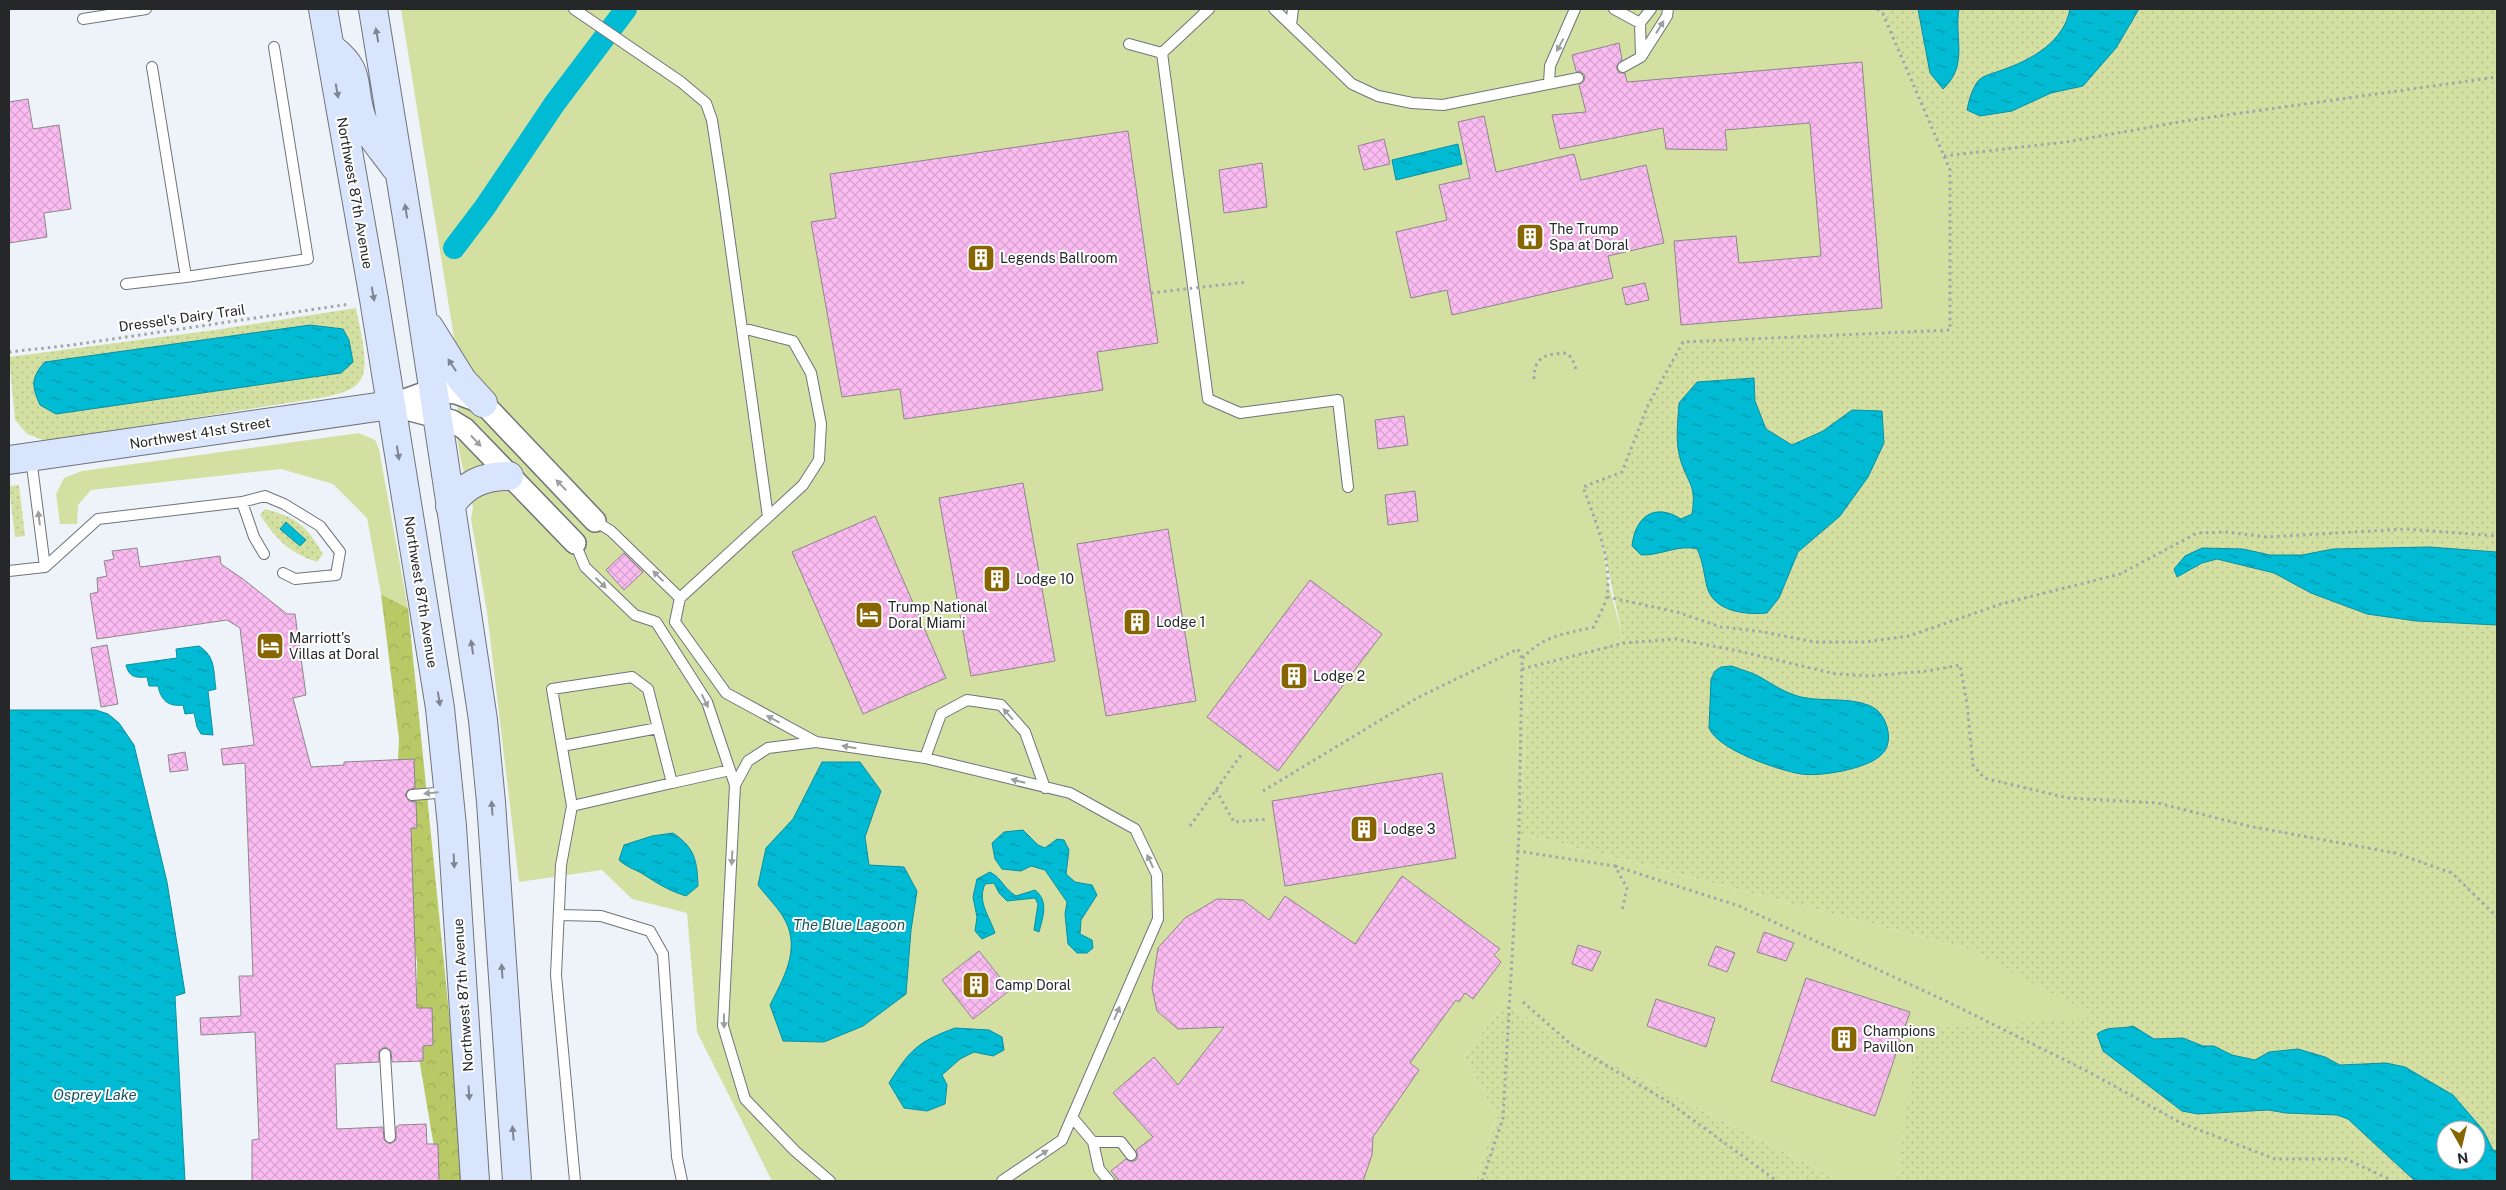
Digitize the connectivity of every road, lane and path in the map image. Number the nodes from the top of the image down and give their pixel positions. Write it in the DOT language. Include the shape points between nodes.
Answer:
graph roads {
  1 [pos="146,9"];
  2 [pos="322,9"];
  3 [pos="372,9"];
  4 [pos="574,9"];
  5 [pos="1209,9"];
  6 [pos="1274,9"];
  7 [pos="1293,9"];
  8 [pos="1575,9"];
  9 [pos="1614,9"];
  10 [pos="1651,9"];
  11 [pos="1668,9"];
  12 [pos="1878,9"];
  13 [pos="83,19"];
  14 [pos="1640,23"];
  15 [pos="1291,25"];
  16 [pos="1130,44"];
  17 [pos="329,46"];
  18 [pos="274,47"];
  19 [pos="1162,53"];
  20 [pos="1641,57"];
  21 [pos="152,67"];
  22 [pos="1623,67"];
  23 [pos="2497,77"];
  24 [pos="1578,78"];
  25 [pos="1549,83"];
  26 [pos="1944,156"];
  27 [pos="400,175"];
  28 [pos="186,276"];
  29 [pos="1248,282"];
  30 [pos="126,284"];
  31 [pos="1151,293"];
  32 [pos="354,303"];
  33 [pos="422,315"];
  34 [pos="742,328"];
  35 [pos="9,352"];
  36 [pos="1576,369"];
  37 [pos="1534,379"];
  38 [pos="434,403"];
  39 [pos="482,403"];
  40 [pos="391,404"];
  41 [pos="20,459"];
  42 [pos="509,476"];
  43 [pos="1348,487"];
  44 [pos="242,502"];
  45 [pos="450,506"];
  46 [pos="768,517"];
  47 [pos="595,521"];
  48 [pos="2497,536"];
  49 [pos="575,543"];
  50 [pos="264,554"];
  51 [pos="45,567"];
  52 [pos="9,571"];
  53 [pos="283,573"];
  54 [pos="1606,597"];
  55 [pos="680,598"];
  56 [pos="1522,659"];
  57 [pos="1522,669"];
  58 [pos="658,728"];
  59 [pos="816,742"];
  60 [pos="562,746"];
  61 [pos="1241,754"];
  62 [pos="925,758"];
  63 [pos="730,770"];
  64 [pos="672,783"];
  65 [pos="735,785"];
  66 [pos="1045,788"];
  67 [pos="1216,790"];
  68 [pos="1263,791"];
  69 [pos="449,792"];
  70 [pos="412,794"];
  71 [pos="572,806"];
  72 [pos="1268,819"];
  73 [pos="1190,826"];
  74 [pos="1517,851"];
  75 [pos="1616,866"];
  76 [pos="1622,911"];
  77 [pos="560,915"];
  78 [pos="2497,917"];
  79 [pos="1523,1002"];
  80 [pos="385,1054"];
  81 [pos="1072,1116"];
  82 [pos="390,1137"];
  83 [pos="1093,1142"];
  84 [pos="1131,1155"];
  85 [pos="475,1181"];
  86 [pos="517,1181"];
  87 [pos="575,1181"];
  88 [pos="682,1181"];
  89 [pos="829,1181"];
  90 [pos="1002,1181"];
  91 [pos="1109,1181"];
  92 [pos="1482,1181"];
  93 [pos="1777,1181"];
  94 [pos="2390,1181"];
  1 -- 13 [label="lane"];
  2 -- 17 [label="main road, Northwest 87th Avenue"];
  27 -- 3 [label="main road, one-way"];
  4 -- 34 [label="lane" via="681,82 706,103 712,120"];
  5 -- 19 [label="lane"];
  6 -- 15 [label="lane"];
  7 -- 15 [label="lane"];
  8 -- 25 [label="lane, one-way" via="1550,66"];
  9 -- 14 [label="lane"];
  10 -- 14 [label="lane"];
  20 -- 11 [label="lane, one-way" via="1667,16"];
  12 -- 26 [label="path" via="1883,14"];
  14 -- 20 [label="lane"];
  15 -- 25 [label="lane" via="1352,84 1378,96 1442,105"];
  16 -- 19 [label="lane"];
  17 -- 27 [label="main road" via="350,65 362,120"];
  17 -- 40 [label="main road, Northwest 87th Avenue, one-way"];
  18 -- 28 [label="lane" via="308,259"];
  19 -- 43 [label="lane" via="1208,399 1240,413 1338,400"];
  20 -- 22 [label="lane"];
  21 -- 28 [label="lane"];
  23 -- 26 [label="path" via="2191,120 2066,142"];
  24 -- 25 [label="lane"];
  26 -- 54 [label="path" via="1950,170 1950,330 1684,342 1648,405 1622,472 1583,486 1602,541 1608,581"];
  33 -- 27 [label="main road, one-way"];
  28 -- 30 [label="lane"];
  29 -- 31 [label="path, bridge"];
  32 -- 35 [label="path, Dressel's Dairy Trail"];
  33 -- 38 [label="main road"];
  39 -- 33 [label="main road, one-way" via="462,380"];
  34 -- 46 [label="lane"];
  34 -- 46 [label="lane" via="792,341 811,373 820,424 819,460 803,485"];
  36 -- 37 [label="path" via="1566,353 1549,354 1541,358 1534,368"];
  38 -- 39 [label="street, Northwest 41st Street" via="456,392"];
  38 -- 40 [label="street, Northwest 41st Street"];
  38 -- 42 [label="street, Northwest 41st Street, one-way" via="465,429"];
  38 -- 45 [label="main road"];
  47 -- 39 [label="street, Northwest 41st Street, one-way"];
  40 -- 41 [label="main road, Northwest 41st Street"];
  40 -- 69 [label="main road, Northwest 87th Avenue, one-way" via="440,708"];
  51 -- 41 [label="lane, one-way"];
  42 -- 45 [label="main road" via="477,481 464,489"];
  42 -- 49 [label="street, Northwest 41st Street"];
  44 -- 50 [label="lane" via="254,537"];
  44 -- 51 [label="lane" via="98,519"];
  44 -- 53 [label="lane" via="264,496 284,504 320,526 340,552 336,575 296,579"];
  86 -- 45 [label="main road, one-way" via="488,767"];
  46 -- 55 [label="lane"];
  55 -- 47 [label="lane, one-way" via="611,531"];
  48 -- 54 [label="path" via="2405,529 2267,537 2226,532 2198,533 2120,574 2000,604 1909,636 1865,642 1815,642 1721,627 1677,612"];
  49 -- 63 [label="lane, one-way" via="585,567 635,615 656,622 706,702"];
  51 -- 52 [label="lane"];
  54 -- 56 [label="path" via="1594,627 1546,639"];
  59 -- 55 [label="lane, one-way" via="726,693 675,622"];
  56 -- 57 [label="path"];
  56 -- 68 [label="path" via="1518,649 1417,698"];
  57 -- 74 [label="path"];
  57 -- 78 [label="path" via="1624,643 1676,639 1739,650 1836,674 1870,676 1960,665 1973,765 1984,778 2068,798 2158,803 2248,826 2395,853 2452,873"];
  58 -- 60 [label="lane"];
  58 -- 60 [label="lane" via="648,689 632,677 552,689"];
  58 -- 64 [label="lane"];
  62 -- 59 [label="lane, one-way"];
  59 -- 65 [label="lane" via="768,748 748,761"];
  60 -- 71 [label="lane"];
  61 -- 67 [label="path"];
  66 -- 62 [label="lane, one-way"];
  66 -- 62 [label="lane, one-way" via="1025,732 1001,705 968,700 941,714"];
  63 -- 64 [label="lane"];
  63 -- 65 [label="lane"];
  64 -- 71 [label="lane"];
  65 -- 89 [label="lane, one-way" via="723,1026 745,1099"];
  81 -- 66 [label="lane, one-way" via="1158,919 1157,875 1135,829 1070,794"];
  67 -- 72 [label="path" via="1234,822"];
  67 -- 73 [label="path"];
  69 -- 70 [label="lane, one-way"];
  69 -- 85 [label="main road, Northwest 87th Avenue, one-way"];
  71 -- 77 [label="lane" via="561,865"];
  74 -- 75 [label="path"];
  74 -- 92 [label="path" via="1503,1118"];
  75 -- 76 [label="path" via="1627,888"];
  75 -- 94 [label="path" via="1739,906 1944,1000 2089,1072 2181,1123 2275,1160 2346,1159"];
  77 -- 87 [label="lane" via="556,975"];
  77 -- 88 [label="lane" via="601,916 650,931 662,954 677,1157"];
  79 -- 93 [label="path" via="1574,1046 1668,1101"];
  80 -- 82 [label="lane"];
  81 -- 83 [label="lane"];
  90 -- 81 [label="lane, one-way" via="1062,1140"];
  83 -- 84 [label="lane" via="1120,1142"];
  83 -- 91 [label="lane" via="1099,1169"];
}
